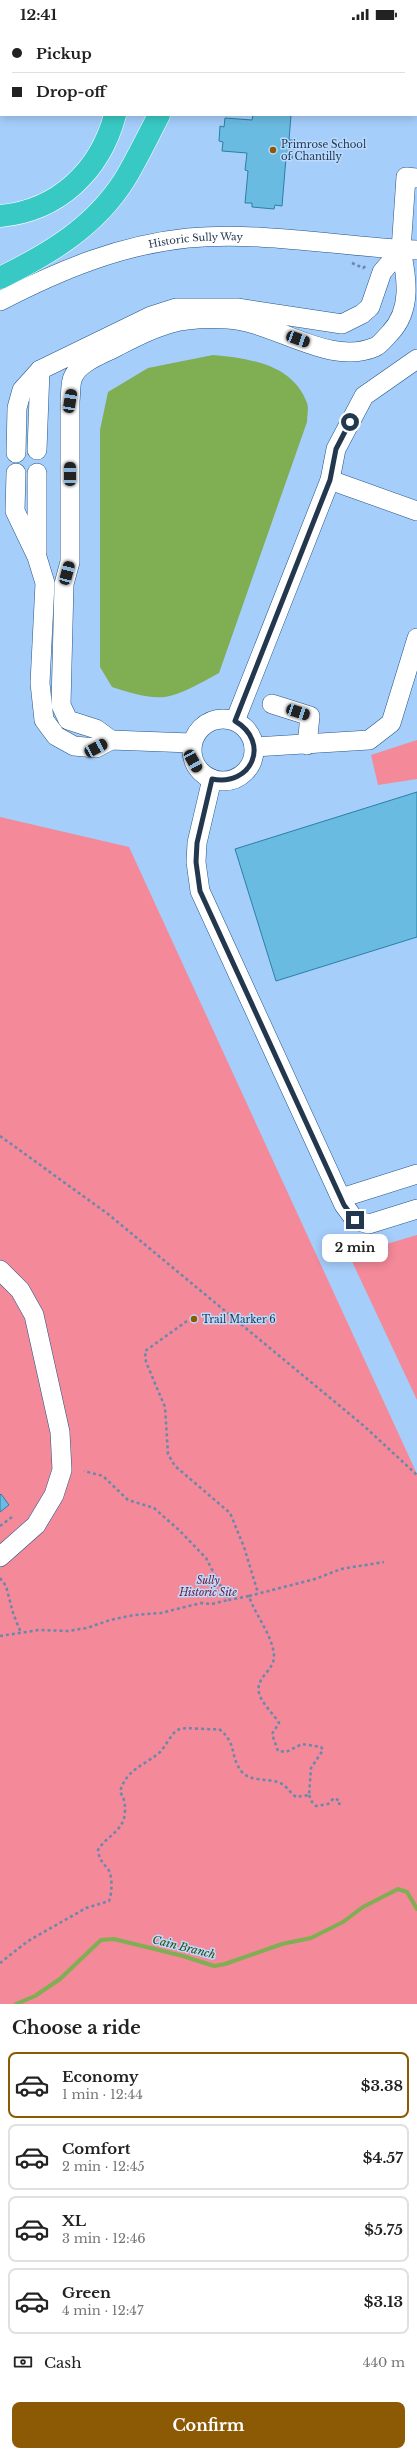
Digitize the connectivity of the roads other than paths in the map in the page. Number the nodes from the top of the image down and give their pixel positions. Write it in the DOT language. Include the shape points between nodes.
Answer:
graph roads {
  1 [pos="115,116"];
  2 [pos="158,116"];
  3 [pos="417,178"];
  4 [pos="0,216"];
  5 [pos="412,252"];
  6 [pos="0,278"];
  7 [pos="0,301"];
  8 [pos="417,359"];
  9 [pos="40,370"];
  10 [pos="37,450"];
  11 [pos="16,453"];
  12 [pos="16,473"];
  13 [pos="37,473"];
  14 [pos="330,480"];
  15 [pos="417,511"];
  16 [pos="37,557"];
  17 [pos="45,583"];
  18 [pos="64,584"];
  19 [pos="417,638"];
  20 [pos="272,704"];
  21 [pos="235,721"];
  22 [pos="111,740"];
  23 [pos="192,743"];
  24 [pos="307,745"];
  25 [pos="254,747"];
  26 [pos="212,779"];
  27 [pos="417,1174"];
  28 [pos="341,1198"];
  29 [pos="417,1210"];
  30 [pos="0,1270"];
  31 [pos="0,1557"];
  1 -- 4 [label="highway" via="106,142 81,179 56,199 41,207"];
  2 -- 6 [label="highway" via="124,180 100,211 70,238"];
  3 -- 5 [label="street" via="406,178"];
  5 -- 7 [label="street, Historic Sully Way" via="233,237 170,241 126,249 82,263"];
  5 -- 9 [label="street" via="382,272 370,307 342,324 236,308 176,308 151,316"];
  5 -- 18 [label="street" via="402,316 376,347 352,354 323,348 261,325 227,319 174,321 152,328 85,364 73,377 70,401 70,562"];
  8 -- 14 [label="street" via="364,396 336,449"];
  9 -- 10 [label="street"];
  9 -- 11 [label="street" via="22,390 17,408"];
  12 -- 16 [label="street" via="15,512"];
  13 -- 16 [label="street"];
  14 -- 15 [label="street"];
  14 -- 21 [label="street"];
  16 -- 17 [label="street"];
  17 -- 18 [label="street"];
  17 -- 22 [label="street" via="40,683 44,720 56,736 74,746 96,748"];
  18 -- 22 [label="street" via="61,704 68,720 96,729"];
  19 -- 24 [label="street" via="391,723 369,740"];
  20 -- 24 [label="street" via="310,716"];
  21 -- 23 [label="street" via="226,718 208,722 200,727"];
  21 -- 25 [label="street" via="248,731"];
  22 -- 23 [label="street"];
  23 -- 26 [label="street" via="191,752 195,765"];
  24 -- 25 [label="street"];
  25 -- 26 [label="street" via="253,758 242,775 222,781"];
  26 -- 28 [label="street" via="197,843 196,862 200,891"];
  27 -- 28 [label="street"];
  28 -- 29 [label="street" via="355,1220 369,1224"];
  30 -- 31 [label="street" via="20,1290 34,1315 60,1432 62,1470 54,1495 36,1525"];
}
